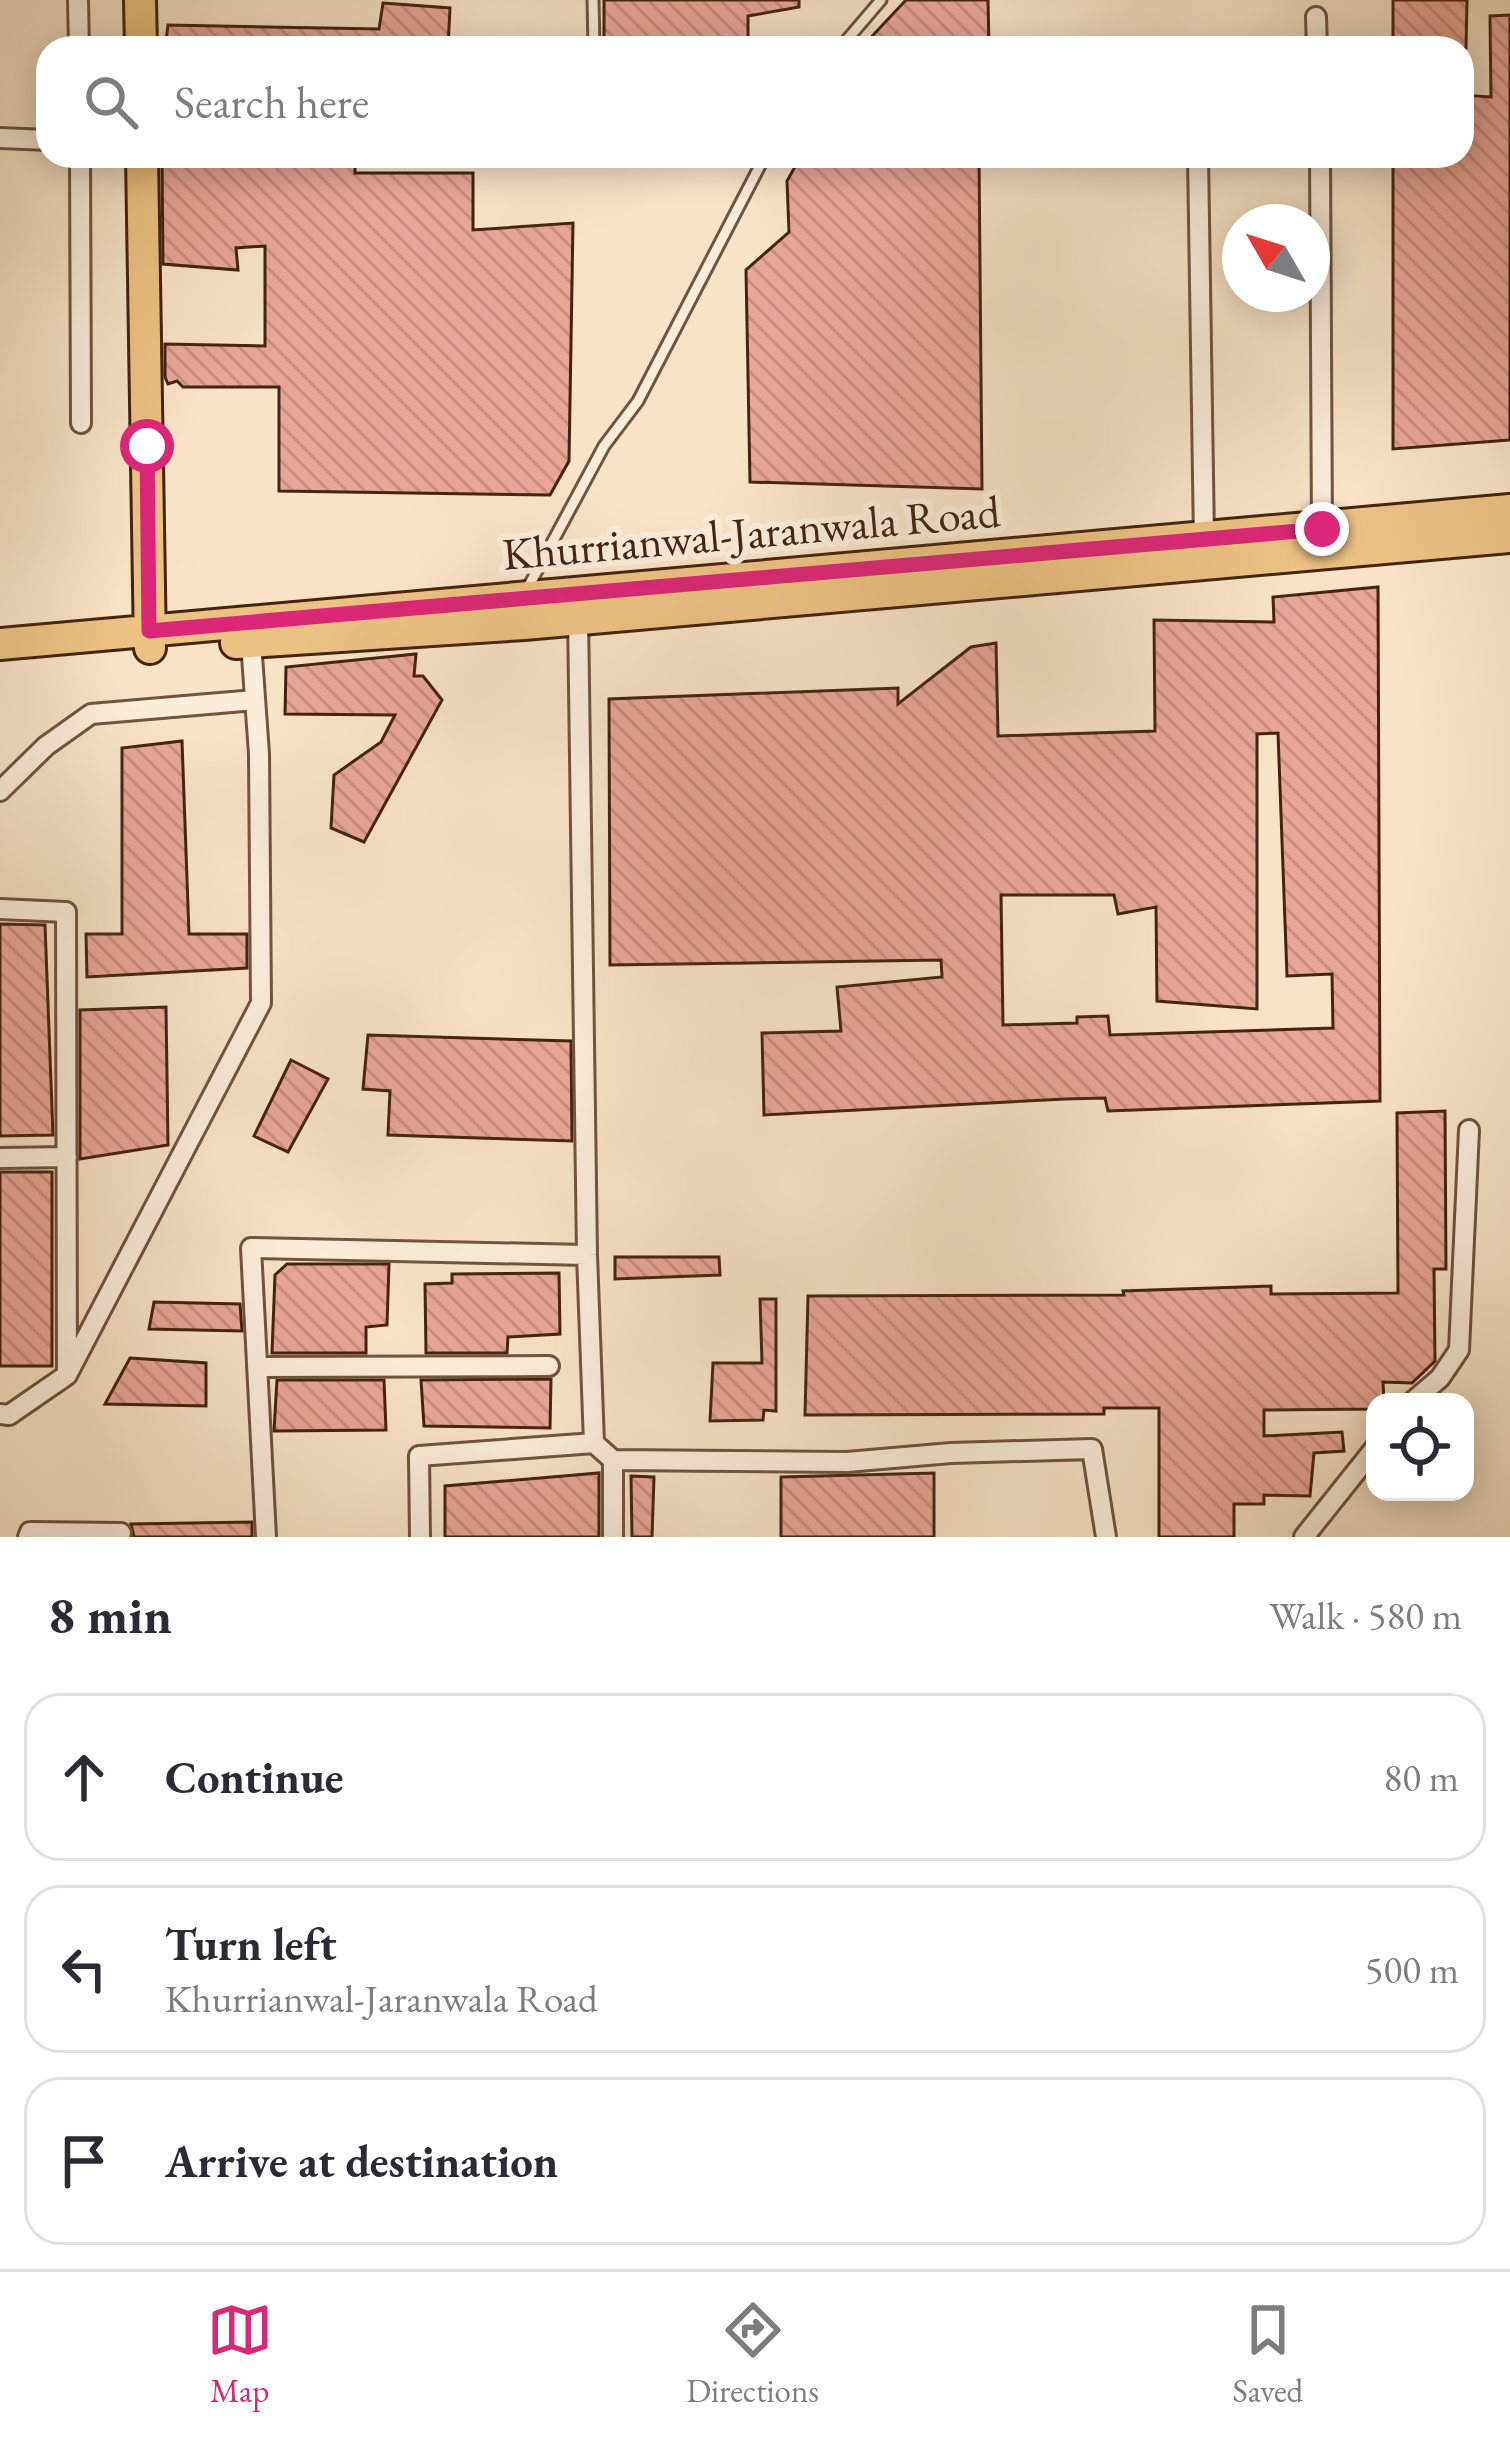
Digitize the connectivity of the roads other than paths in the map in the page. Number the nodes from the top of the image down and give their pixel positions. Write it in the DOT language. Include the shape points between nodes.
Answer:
graph roads {
  1 [pos="78,0"];
  2 [pos="140,0"];
  3 [pos="593,0"];
  4 [pos="881,0"];
  5 [pos="1316,16"];
  6 [pos="79,36"];
  7 [pos="141,36"];
  8 [pos="594,36"];
  9 [pos="851,36"];
  10 [pos="1317,36"];
  11 [pos="0,138"];
  12 [pos="36,140"];
  13 [pos="80,168"];
  14 [pos="142,168"];
  15 [pos="759,168"];
  16 [pos="1198,168"];
  17 [pos="1320,168"];
  18 [pos="81,423"];
  19 [pos="1510,510"];
  20 [pos="1322,529"];
  21 [pos="1510,537"];
  22 [pos="1204,539"];
  23 [pos="523,596"];
  24 [pos="577,605"];
  25 [pos="150,641"];
  26 [pos="250,642"];
  27 [pos="0,644"];
  28 [pos="0,662"];
  29 [pos="255,700"];
  30 [pos="0,791"];
  31 [pos="0,909"];
  32 [pos="1469,1130"];
  33 [pos="67,1157"];
  34 [pos="0,1158"];
  35 [pos="587,1255"];
  36 [pos="549,1366"];
  37 [pos="257,1367"];
  38 [pos="67,1375"];
  39 [pos="1422,1393"];
  40 [pos="0,1414"];
  41 [pos="594,1443"];
  42 [pos="1366,1459"];
  43 [pos="613,1460"];
  44 [pos="121,1533"];
  45 [pos="28,1537"];
  46 [pos="266,1537"];
  47 [pos="419,1537"];
  48 [pos="613,1537"];
  49 [pos="1106,1537"];
  50 [pos="1304,1537"];
  1 -- 6 [label="street"];
  2 -- 7 [label="main road"];
  3 -- 8 [label="lane"];
  4 -- 9 [label="lane"];
  5 -- 10 [label="street"];
  11 -- 12 [label="street"];
  13 -- 18 [label="street"];
  14 -- 25 [label="main road"];
  15 -- 23 [label="lane" via="638,401 604,446"];
  16 -- 22 [label="street"];
  17 -- 20 [label="street"];
  19 -- 20 [label="main road, Khurrianwal-Jaranwala Road"];
  20 -- 22 [label="main road, Khurrianwal-Jaranwala Road"];
  21 -- 24 [label="main road, Khurrianwal-Jaranwala Road" via="1272,561"];
  22 -- 24 [label="main road, Khurrianwal-Jaranwala Road"];
  23 -- 24 [label="main road, Khurrianwal-Jaranwala Road"];
  23 -- 25 [label="main road, Khurrianwal-Jaranwala Road"];
  24 -- 26 [label="main road, Khurrianwal-Jaranwala Road"];
  24 -- 35 [label="street"];
  25 -- 26 [label="main road, Khurrianwal-Jaranwala Road"];
  25 -- 27 [label="main road, Khurrianwal-Jaranwala Road"];
  25 -- 28 [label="main road, Khurrianwal-Jaranwala Road"];
  26 -- 29 [label="street"];
  29 -- 30 [label="street" via="92,714"];
  29 -- 38 [label="street" via="261,1003"];
  31 -- 33 [label="street" via="66,912"];
  32 -- 39 [label="street" via="1459,1350"];
  33 -- 34 [label="street"];
  33 -- 38 [label="street"];
  35 -- 37 [label="street" via="250,1248"];
  35 -- 41 [label="street"];
  36 -- 37 [label="street"];
  37 -- 46 [label="street"];
  38 -- 40 [label="street"];
  41 -- 43 [label="street"];
  41 -- 47 [label="street" via="419,1456"];
  42 -- 50 [label="street"];
  43 -- 48 [label="street"];
  43 -- 49 [label="street" via="847,1462 1092,1449"];
  44 -- 45 [label="street"];
}
